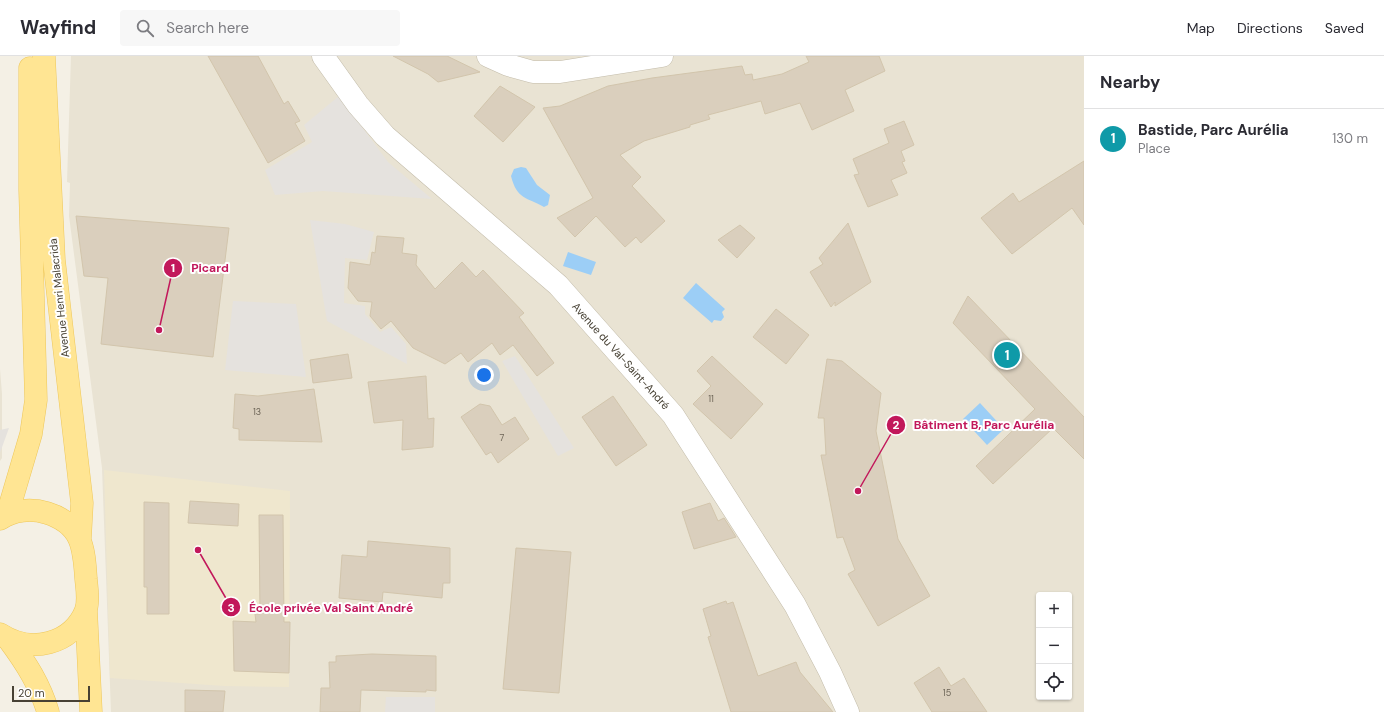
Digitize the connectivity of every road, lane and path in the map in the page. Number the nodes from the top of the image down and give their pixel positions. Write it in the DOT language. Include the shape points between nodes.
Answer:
graph roads {
  1 [pos="30,56"];
  2 [pos="44,56"];
  3 [pos="323,56"];
  4 [pos="488,56"];
  5 [pos="662,56"];
  6 [pos="4,517"];
  7 [pos="80,539"];
  8 [pos="86,609"];
  9 [pos="5,637"];
  10 [pos="48,712"];
  11 [pos="91,712"];
  12 [pos="848,712"];
  1 -- 6 [label="main road, Avenue Henri Malacrida" via="30,190 36,400 31,434"];
  2 -- 7 [label="main road, Avenue Henri Malacrida" via="54,260 82,503"];
  3 -- 12 [label="street, Avenue du Val-Saint-André" via="358,105 385,136 558,285 673,415 795,605"];
  4 -- 5 [label="street" via="532,72 560,72"];
  6 -- 7 [label="main road" via="26,510 42,511 57,516 69,524"];
  7 -- 8 [label="main road" via="85,557 88,598"];
  8 -- 9 [label="main road" via="77,624 63,638 48,644 29,646"];
  8 -- 11 [label="main road"];
  9 -- 10 [label="main road" via="30,670 40,688"];
}
